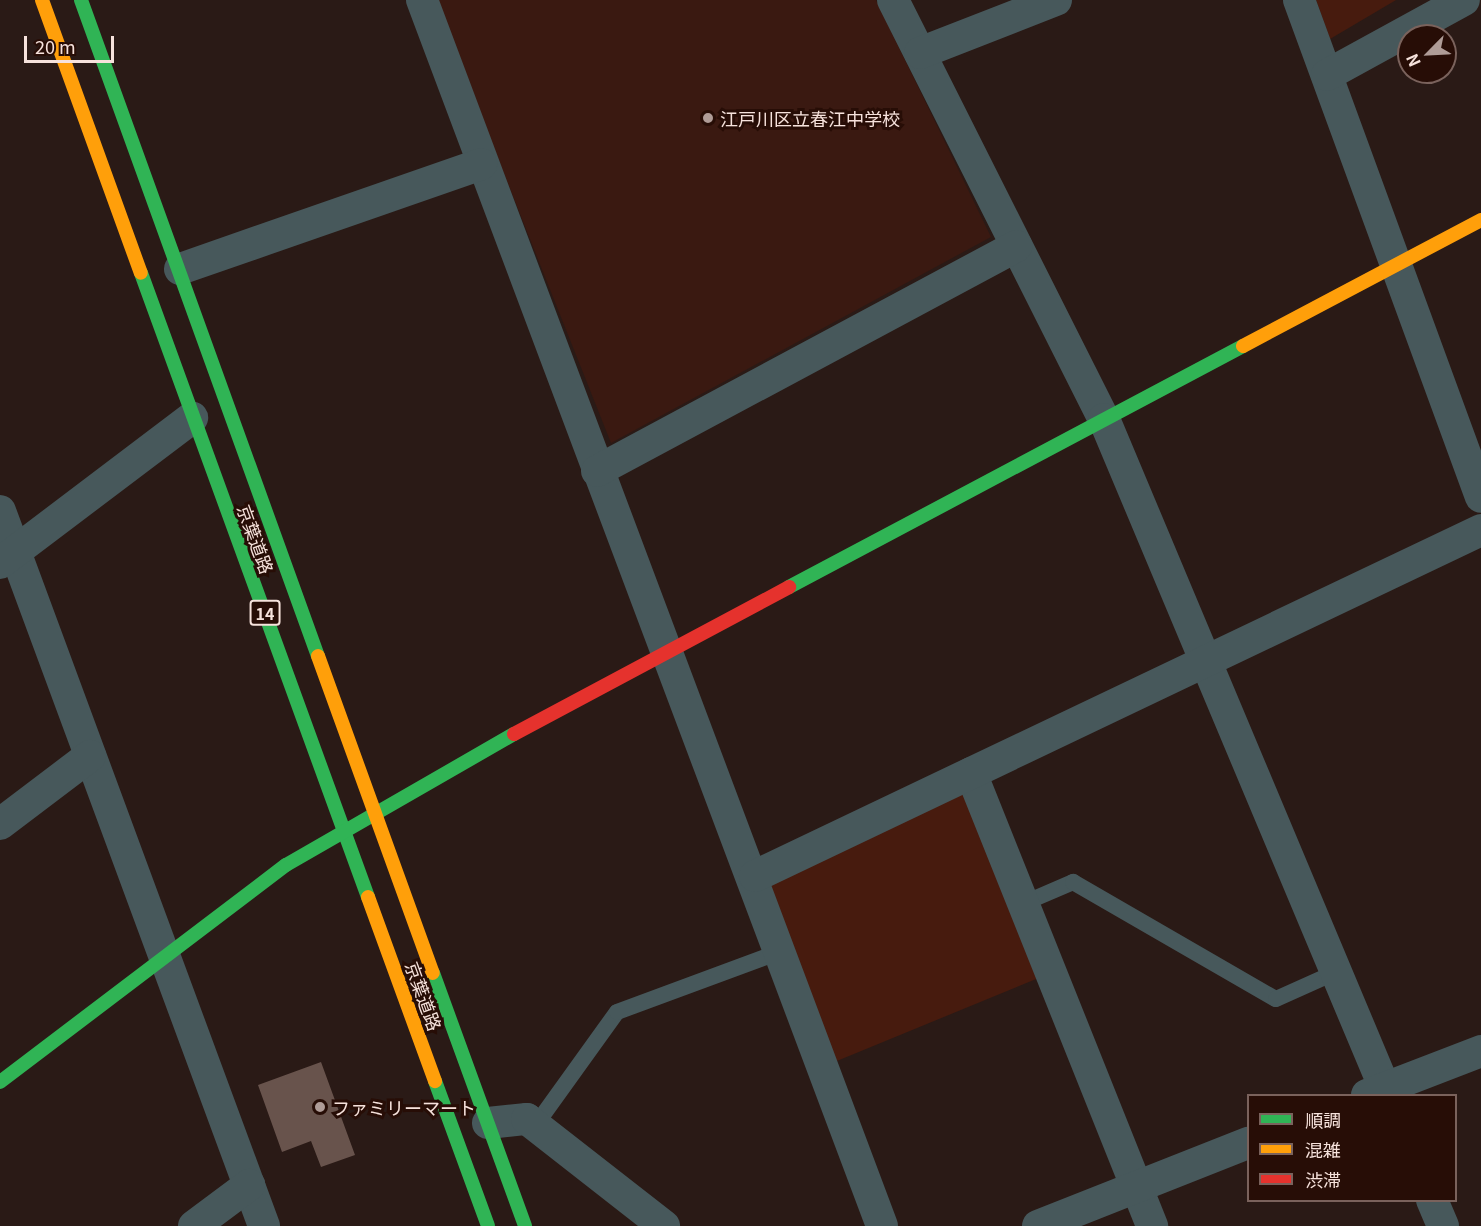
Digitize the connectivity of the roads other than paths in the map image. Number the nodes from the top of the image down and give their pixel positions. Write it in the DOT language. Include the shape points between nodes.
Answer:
graph roads {
  1 [pos="42,0"];
  2 [pos="81,0"];
  3 [pos="422,0"];
  4 [pos="893,0"];
  5 [pos="1056,0"];
  6 [pos="1299,0"];
  7 [pos="1464,0"];
  8 [pos="920,53"];
  9 [pos="1327,75"];
  10 [pos="481,164"];
  11 [pos="1481,220"];
  12 [pos="1017,246"];
  13 [pos="1397,267"];
  14 [pos="180,269"];
  15 [pos="192,418"];
  16 [pos="1104,419"];
  17 [pos="597,471"];
  18 [pos="1481,497"];
  19 [pos="0,511"];
  20 [pos="1481,530"];
  21 [pos="8,557"];
  22 [pos="667,652"];
  23 [pos="1208,660"];
  24 [pos="90,756"];
  25 [pos="971,773"];
  26 [pos="378,809"];
  27 [pos="0,824"];
  28 [pos="345,828"];
  29 [pos="754,876"];
  30 [pos="1022,904"];
  31 [pos="782,951"];
  32 [pos="164,958"];
  33 [pos="1336,972"];
  34 [pos="1481,1051"];
  35 [pos="0,1082"];
  36 [pos="1380,1093"];
  37 [pos="488,1123"];
  38 [pos="535,1126"];
  39 [pos="1247,1143"];
  40 [pos="249,1185"];
  41 [pos="1136,1188"];
  42 [pos="1433,1202"];
  43 [pos="194,1226"];
  44 [pos="264,1226"];
  45 [pos="488,1226"];
  46 [pos="525,1226"];
  47 [pos="664,1226"];
  48 [pos="882,1226"];
  49 [pos="1038,1226"];
  50 [pos="1152,1226"];
  51 [pos="1443,1226"];
  1 -- 15 [label="main road, 京葉道路 / 14"];
  2 -- 14 [label="main road, 京葉道路 / 14"];
  3 -- 10 [label="street"];
  4 -- 8 [label="street"];
  5 -- 8 [label="street"];
  6 -- 9 [label="street"];
  7 -- 9 [label="street"];
  8 -- 12 [label="street"];
  9 -- 13 [label="street"];
  10 -- 14 [label="street"];
  10 -- 17 [label="street"];
  11 -- 13 [label="main road"];
  12 -- 16 [label="street"];
  12 -- 17 [label="street"];
  13 -- 16 [label="main road"];
  13 -- 18 [label="street"];
  14 -- 26 [label="main road, 京葉道路 / 14"];
  15 -- 21 [label="street"];
  15 -- 28 [label="main road, 京葉道路 / 14"];
  16 -- 22 [label="main road"];
  16 -- 23 [label="street"];
  17 -- 22 [label="street"];
  19 -- 21 [label="street"];
  20 -- 23 [label="street"];
  21 -- 24 [label="street"];
  22 -- 26 [label="main road"];
  22 -- 29 [label="street"];
  23 -- 25 [label="street"];
  23 -- 33 [label="street"];
  24 -- 27 [label="street"];
  24 -- 32 [label="street"];
  25 -- 29 [label="street"];
  25 -- 30 [label="street"];
  26 -- 28 [label="main road"];
  26 -- 37 [label="main road, 京葉道路 / 14"];
  28 -- 32 [label="main road" via="286,866"];
  28 -- 45 [label="main road, 京葉道路 / 14"];
  29 -- 31 [label="street"];
  30 -- 33 [label="lane" via="1073,882 1276,999"];
  30 -- 41 [label="street"];
  31 -- 38 [label="lane" via="617,1012"];
  31 -- 48 [label="street"];
  32 -- 35 [label="main road"];
  32 -- 40 [label="street"];
  33 -- 36 [label="street"];
  34 -- 36 [label="street"];
  37 -- 38 [label="street" via="527,1119"];
  37 -- 46 [label="main road, 京葉道路 / 14"];
  38 -- 47 [label="street"];
  39 -- 41 [label="street"];
  40 -- 43 [label="street"];
  40 -- 44 [label="street"];
  41 -- 49 [label="street"];
  41 -- 50 [label="street"];
  42 -- 51 [label="street"];
}
